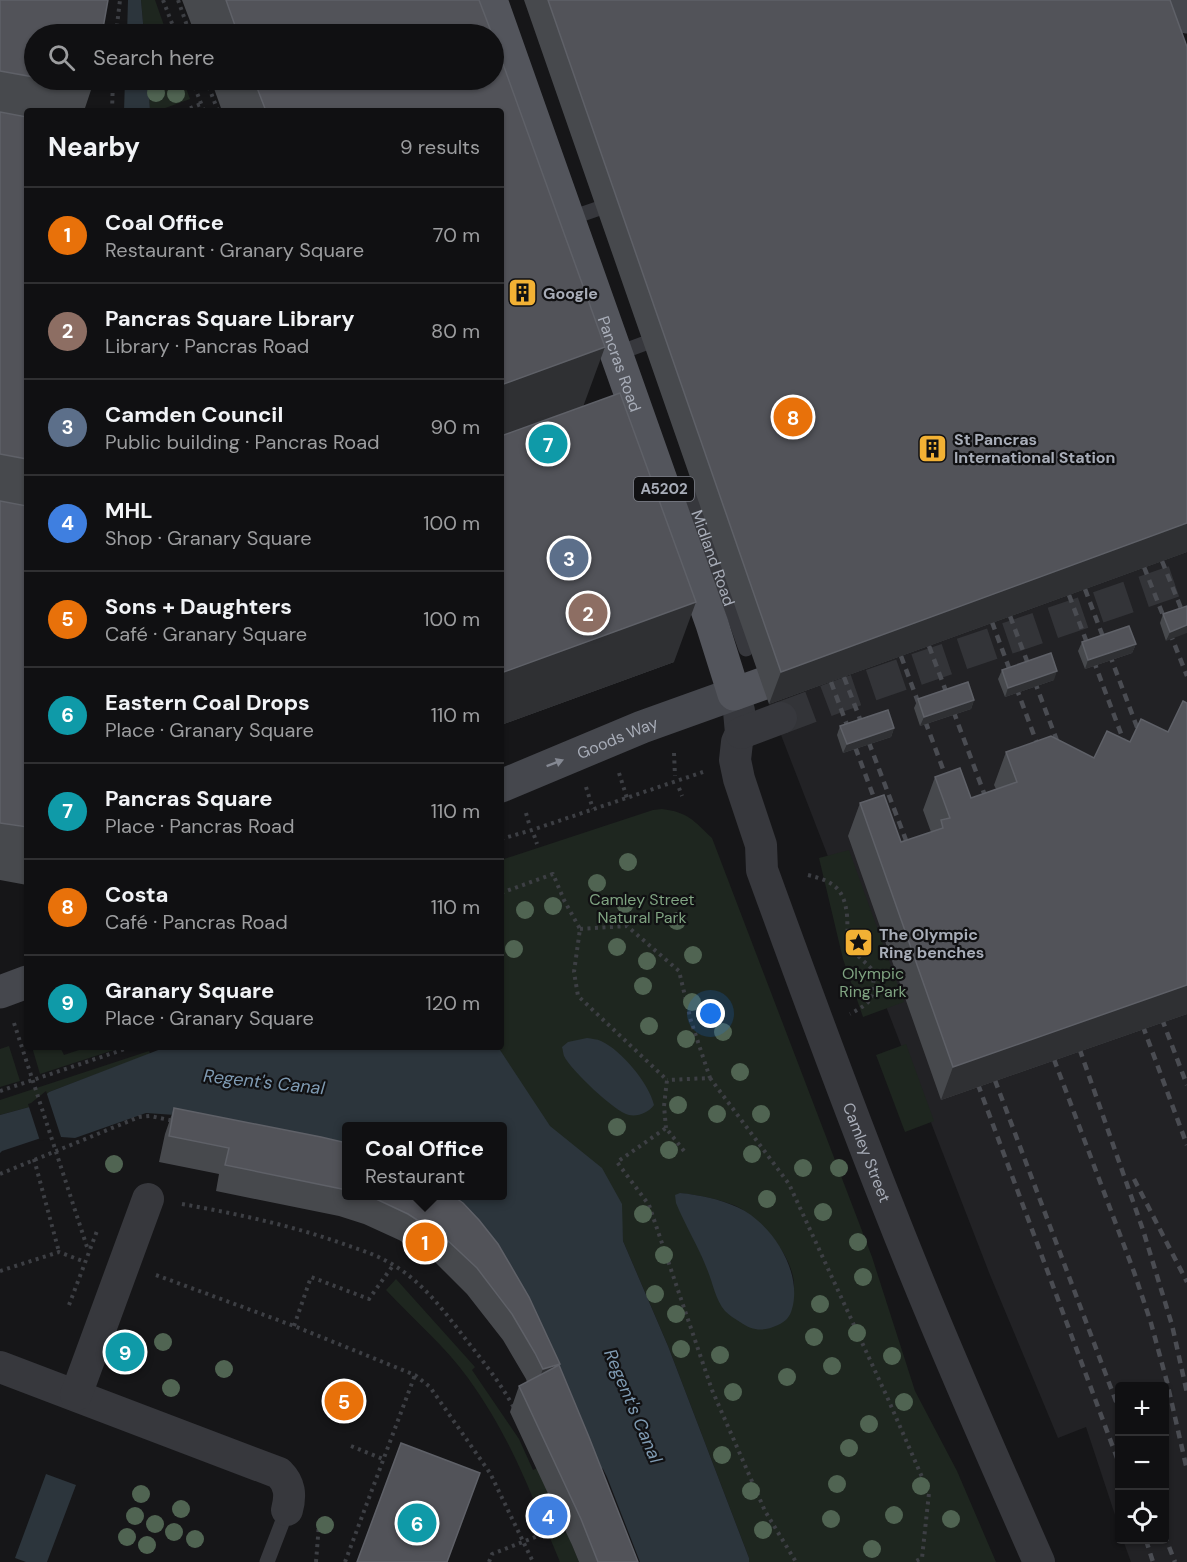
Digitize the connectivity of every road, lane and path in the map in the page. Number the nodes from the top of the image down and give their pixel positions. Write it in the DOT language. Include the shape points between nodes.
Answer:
graph roads {
  1 [pos="120,0"];
  2 [pos="163,0"];
  3 [pos="178,0"];
  4 [pos="491,0"];
  5 [pos="1181,0"];
  6 [pos="1187,17"];
  7 [pos="117,24"];
  8 [pos="172,24"];
  9 [pos="186,24"];
  10 [pos="501,24"];
  11 [pos="504,30"];
  12 [pos="113,90"];
  13 [pos="196,90"];
  14 [pos="210,90"];
  15 [pos="201,104"];
  16 [pos="112,108"];
  17 [pos="191,108"];
  18 [pos="203,108"];
  19 [pos="217,108"];
  20 [pos="666,494"];
  21 [pos="746,649"];
  22 [pos="748,689"];
  23 [pos="781,718"];
  24 [pos="738,747"];
  25 [pos="618,771"];
  26 [pos="584,783"];
  27 [pos="504,785"];
  28 [pos="679,788"];
  29 [pos="682,796"];
  30 [pos="627,798"];
  31 [pos="593,809"];
  32 [pos="534,835"];
  33 [pos="504,838"];
  34 [pos="537,844"];
  35 [pos="808,875"];
  36 [pos="504,892"];
  37 [pos="580,929"];
  38 [pos="24,983"];
  39 [pos="0,992"];
  40 [pos="848,1016"];
  41 [pos="20,1043"];
  42 [pos="122,1050"];
  43 [pos="710,1078"];
  44 [pos="667,1080"];
  45 [pos="0,1091"];
  46 [pos="183,1122"];
  47 [pos="666,1128"];
  48 [pos="684,1151"];
  49 [pos="34,1159"];
  50 [pos="0,1174"];
  51 [pos="148,1199"];
  52 [pos="99,1224"];
  53 [pos="88,1251"];
  54 [pos="59,1252"];
  55 [pos="85,1262"];
  56 [pos="124,1263"];
  57 [pos="394,1264"];
  58 [pos="0,1271"];
  59 [pos="69,1306"];
  60 [pos="294,1326"];
  61 [pos="0,1367"];
  62 [pos="415,1375"];
  63 [pos="76,1395"];
  64 [pos="514,1409"];
  65 [pos="351,1446"];
  66 [pos="383,1459"];
  67 [pos="287,1510"];
  68 [pos="573,1522"];
  69 [pos="317,1549"];
  70 [pos="267,1562"];
  71 [pos="316,1562"];
  72 [pos="345,1562"];
  73 [pos="489,1562"];
  74 [pos="533,1562"];
  75 [pos="796,1562"];
  76 [pos="914,1562"];
  77 [pos="1039,1562"];
  1 -- 7 [label="path"];
  2 -- 8 [label="path"];
  3 -- 9 [label="path"];
  4 -- 10 [label="main road, Pancras Road / A5202"];
  5 -- 6 [label="street"];
  11 -- 20 [label="main road, Pancras Road / A5202" via="583,214 630,349"];
  12 -- 16 [label="path"];
  13 -- 15 [label="path"];
  14 -- 19 [label="path"];
  15 -- 17 [label="path"];
  15 -- 18 [label="path"];
  20 -- 21 [label="lane, Midland Road" via="690,492"];
  20 -- 22 [label="main road, Pancras Road / A5202" via="712,624"];
  22 -- 24 [label="street, Pancras Road" via="739,711"];
  27 -- 22 [label="street, Goods Way, one-way" via="642,727"];
  23 -- 24 [label="street"];
  24 -- 30 [label="path"];
  24 -- 77 [label="street, Camley Street" via="740,779 761,845 762,870 825,1043 889,1209"];
  25 -- 30 [label="path"];
  26 -- 31 [label="path"];
  28 -- 29 [label="path"];
  30 -- 31 [label="path"];
  31 -- 33 [label="path"];
  32 -- 34 [label="path"];
  35 -- 40 [label="path" via="832,883 839,891 852,946 874,972 870,999"];
  36 -- 37 [label="path" via="553,874"];
  37 -- 43 [label="path" via="627,927 678,971"];
  37 -- 44 [label="path" via="574,972 578,996"];
  38 -- 39 [label="street"];
  41 -- 53 [label="path"];
  42 -- 45 [label="path"];
  43 -- 44 [label="path"];
  43 -- 76 [label="path" via="789,1184 929,1493 922,1558"];
  44 -- 47 [label="path"];
  46 -- 49 [label="path" via="139,1117"];
  47 -- 48 [label="path"];
  47 -- 75 [label="path" via="617,1162 649,1205 712,1390 765,1511"];
  49 -- 50 [label="path"];
  49 -- 54 [label="path"];
  51 -- 56 [label="street"];
  51 -- 57 [label="path" via="304,1231"];
  52 -- 53 [label="path"];
  53 -- 55 [label="path"];
  54 -- 55 [label="path"];
  54 -- 58 [label="path"];
  55 -- 59 [label="path"];
  56 -- 60 [label="path"];
  56 -- 63 [label="street"];
  57 -- 60 [label="path" via="369,1299 311,1277"];
  57 -- 64 [label="path" via="410,1275 449,1318 498,1381"];
  60 -- 62 [label="path"];
  61 -- 63 [label="street"];
  62 -- 66 [label="path"];
  62 -- 74 [label="path" via="430,1387 490,1473"];
  63 -- 67 [label="street" via="279,1473 290,1494"];
  65 -- 66 [label="path"];
  66 -- 72 [label="path"];
  67 -- 70 [label="lane"];
  68 -- 73 [label="path" via="492,1554"];
  69 -- 71 [label="path"];
}
